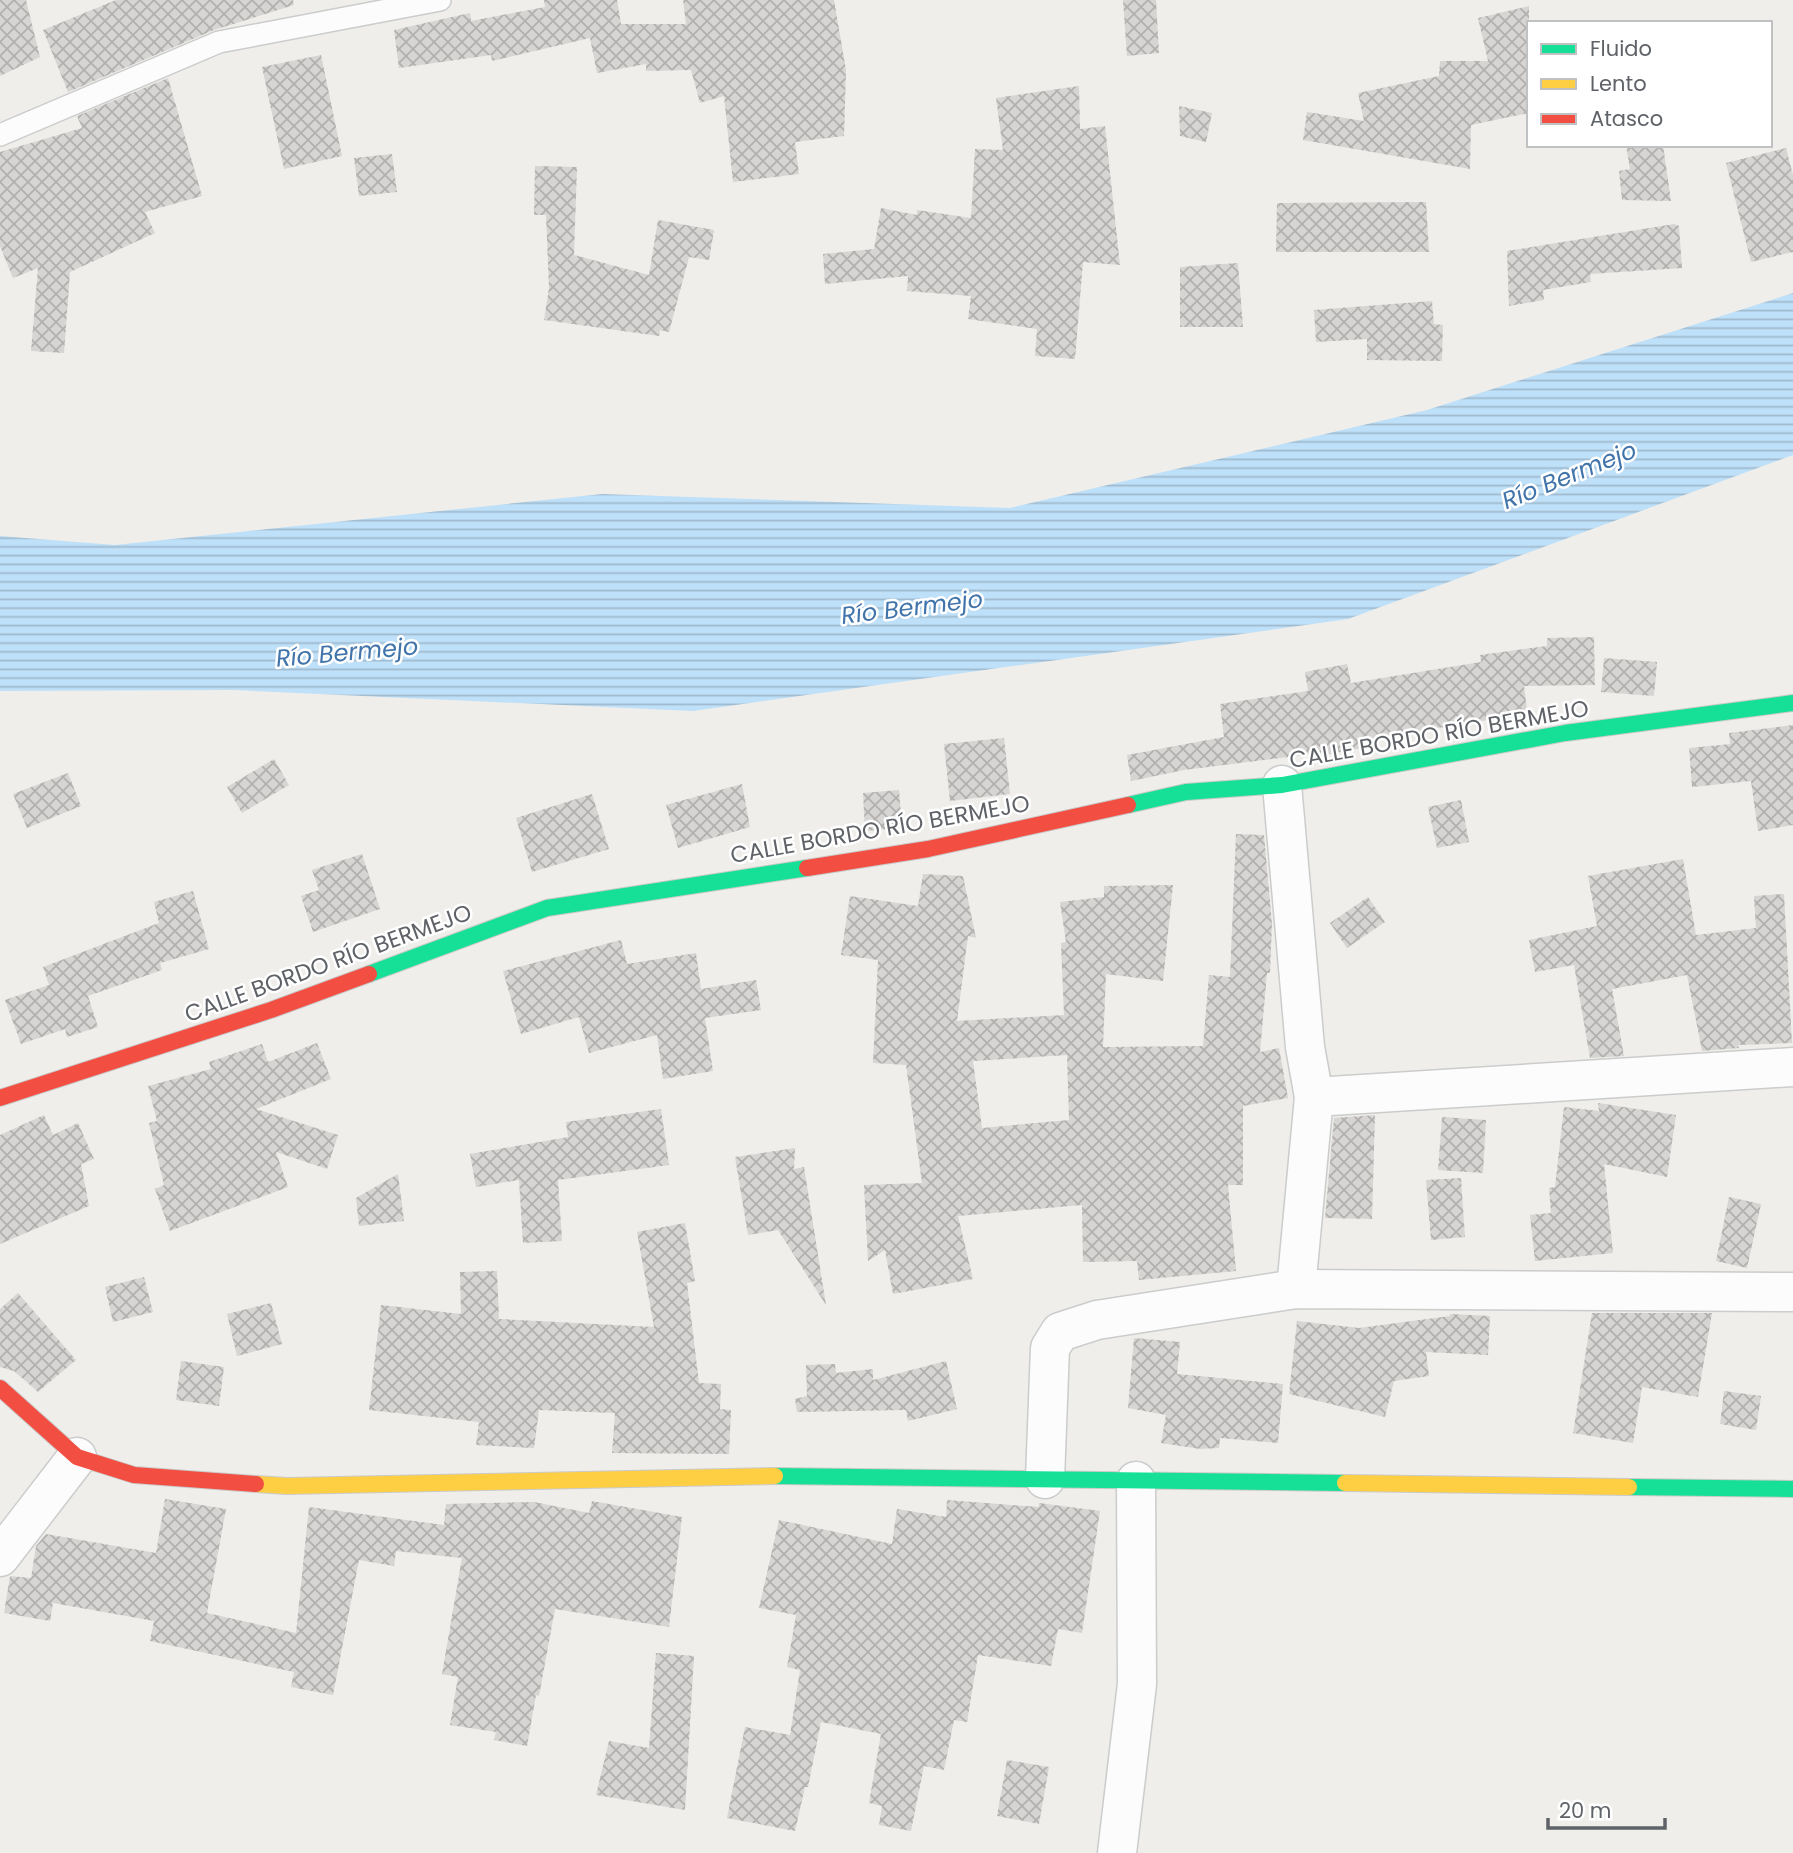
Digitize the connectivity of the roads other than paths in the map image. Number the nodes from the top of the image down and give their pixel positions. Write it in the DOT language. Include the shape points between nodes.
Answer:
graph roads {
  1 [pos="440,0"];
  2 [pos="0,135"];
  3 [pos="1793,704"];
  4 [pos="1282,785"];
  5 [pos="1793,1068"];
  6 [pos="1314,1097"];
  7 [pos="0,1098"];
  8 [pos="1296,1289"];
  9 [pos="1793,1292"];
  10 [pos="0,1388"];
  11 [pos="77,1457"];
  12 [pos="1045,1479"];
  13 [pos="1136,1481"];
  14 [pos="1793,1489"];
  15 [pos="0,1557"];
  16 [pos="1117,1853"];
  1 -- 2 [label="lane" via="219,42"];
  3 -- 4 [label="street, CALLE BORDO RÍO BERMEJO" via="1565,733"];
  4 -- 6 [label="street" via="1305,1047"];
  4 -- 7 [label="street, CALLE BORDO RÍO BERMEJO" via="1186,792 928,849 547,908 271,1010"];
  5 -- 6 [label="street"];
  6 -- 8 [label="street"];
  8 -- 9 [label="street"];
  8 -- 12 [label="street" via="1097,1320 1060,1332 1050,1348 1048,1366"];
  10 -- 11 [label="street"];
  11 -- 12 [label="street" via="134,1475 287,1486 737,1476"];
  11 -- 15 [label="street"];
  12 -- 13 [label="street"];
  13 -- 14 [label="street"];
  13 -- 16 [label="street" via="1137,1684"];
}
